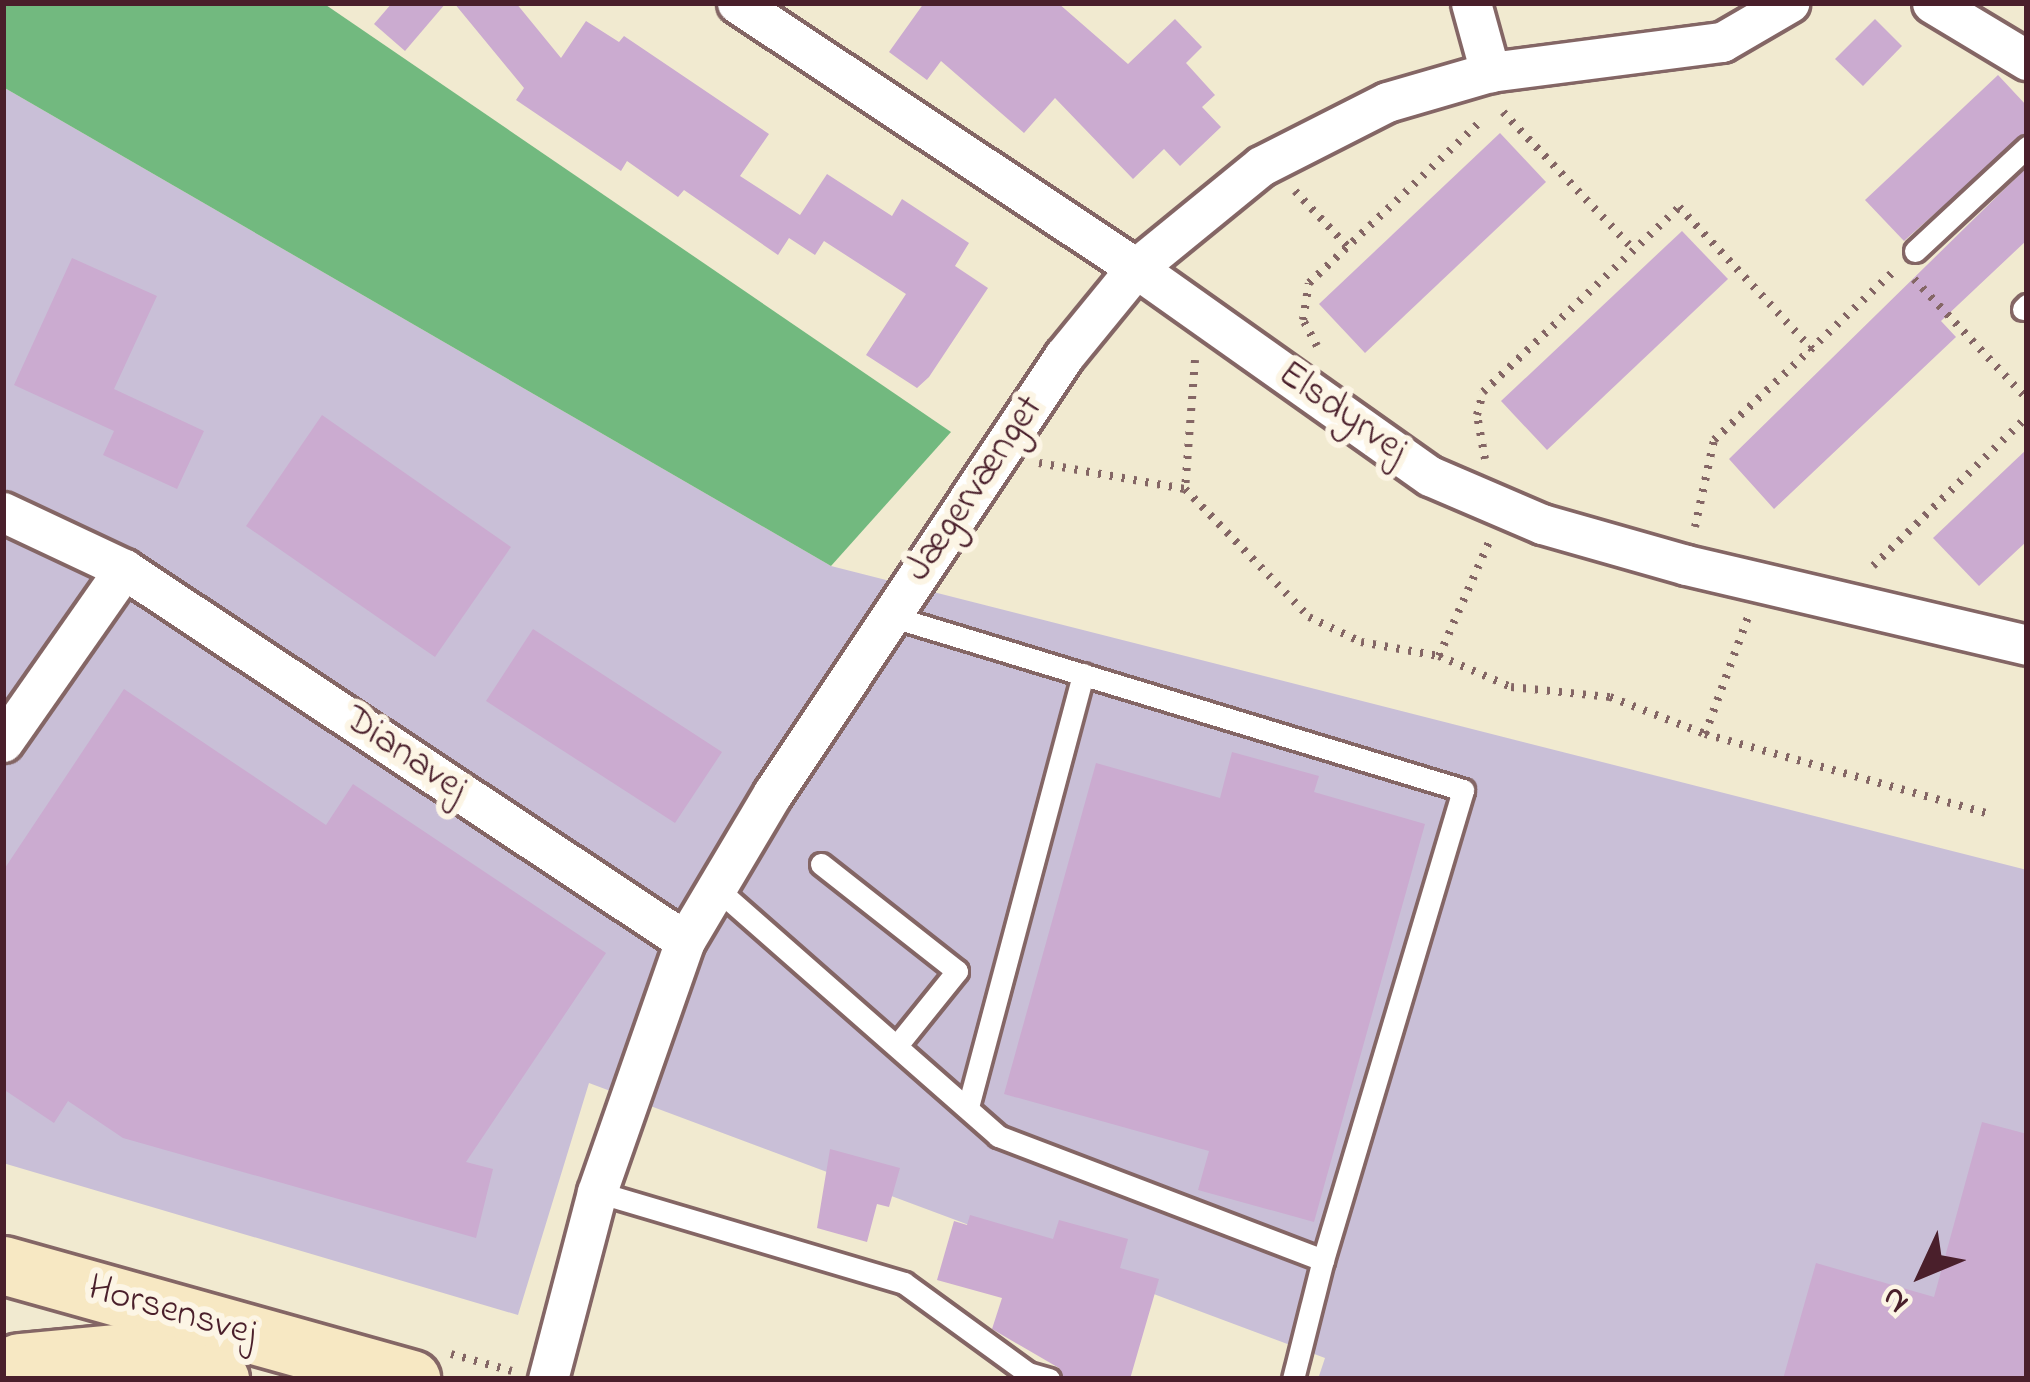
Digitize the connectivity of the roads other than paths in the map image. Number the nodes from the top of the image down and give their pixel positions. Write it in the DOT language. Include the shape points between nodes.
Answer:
graph roads {
  1 [pos="737,3"];
  2 [pos="1471,3"];
  3 [pos="1789,3"];
  4 [pos="1932,3"];
  5 [pos="2027,60"];
  6 [pos="1490,72"];
  7 [pos="2027,147"];
  8 [pos="1915,251"];
  9 [pos="1136,268"];
  10 [pos="3,512"];
  11 [pos="124,569"];
  12 [pos="890,616"];
  13 [pos="2027,645"];
  14 [pos="1083,674"];
  15 [pos="3,742"];
  16 [pos="821,864"];
  17 [pos="716,888"];
  18 [pos="686,941"];
  19 [pos="899,1043"];
  20 [pos="968,1107"];
  21 [pos="597,1192"];
  22 [pos="1323,1260"];
  23 [pos="3,1264"];
  24 [pos="12,1366"];
  25 [pos="79,1379"];
  26 [pos="220,1379"];
  27 [pos="411,1379"];
  28 [pos="548,1379"];
  29 [pos="1049,1379"];
  30 [pos="1292,1379"];
  1 -- 9 [label="street, Elsdyrvej"];
  2 -- 6 [label="street"];
  3 -- 6 [label="street, Jægervænget" via="1722,42"];
  4 -- 5 [label="street"];
  6 -- 9 [label="street, Jægervænget" via="1387,102 1268,162"];
  7 -- 8 [label="lane"];
  9 -- 12 [label="street, Jægervænget"];
  9 -- 13 [label="street, Elsdyrvej" via="1430,476 1686,566"];
  10 -- 11 [label="street, Dianavej"];
  11 -- 15 [label="street"];
  11 -- 18 [label="street, Dianavej"];
  12 -- 14 [label="lane"];
  12 -- 17 [label="street, Jægervænget"];
  14 -- 20 [label="lane"];
  14 -- 22 [label="lane" via="1463,790"];
  16 -- 19 [label="lane" via="957,971"];
  17 -- 18 [label="street, Jægervænget"];
  17 -- 19 [label="lane"];
  18 -- 21 [label="street, Jægervænget"];
  19 -- 20 [label="lane"];
  20 -- 22 [label="lane" via="998,1136"];
  21 -- 28 [label="street, Jægervænget"];
  21 -- 29 [label="lane" via="904,1283 1028,1373"];
  22 -- 30 [label="lane"];
  23 -- 27 [label="main road, Horsensvej"];
  24 -- 25 [label="main road"];
  24 -- 26 [label="main road" via="125,1352"];
}
